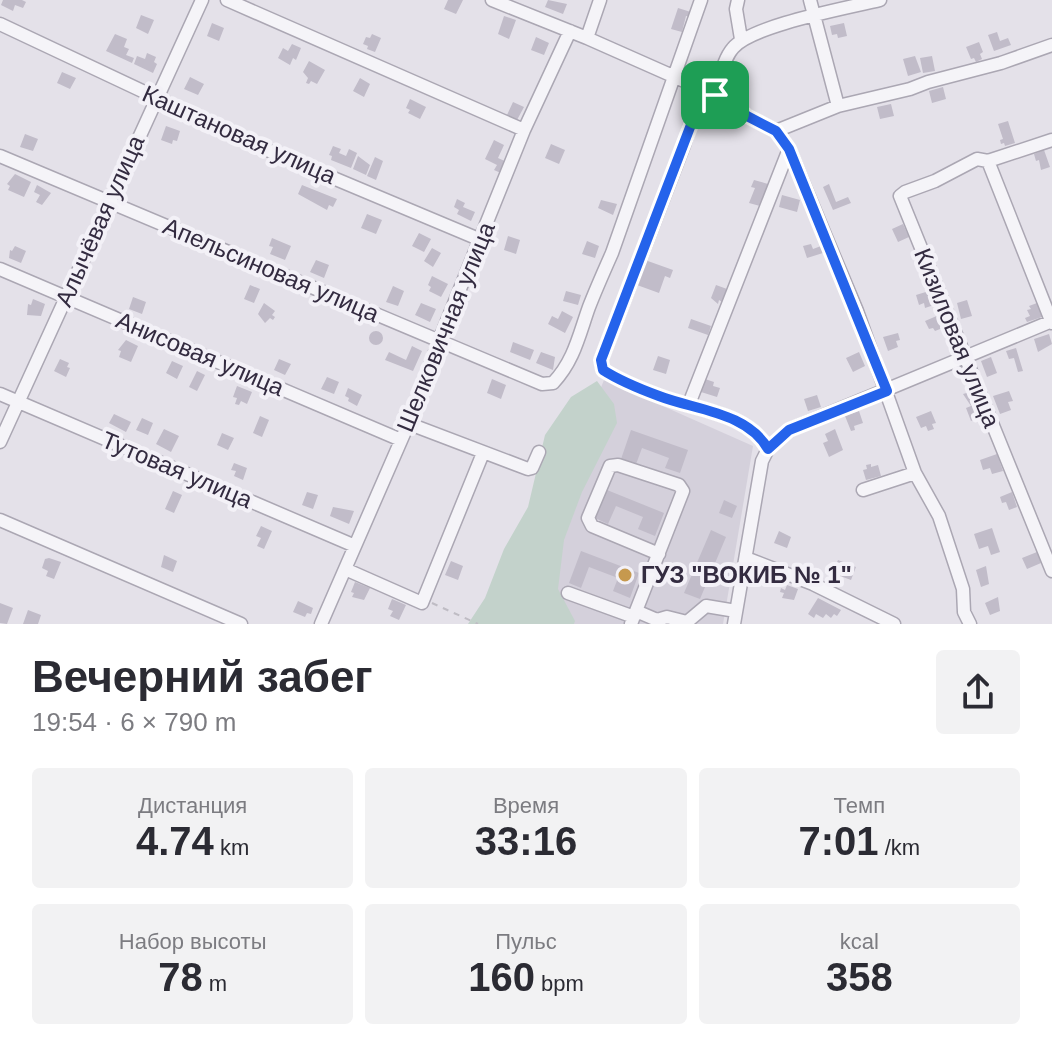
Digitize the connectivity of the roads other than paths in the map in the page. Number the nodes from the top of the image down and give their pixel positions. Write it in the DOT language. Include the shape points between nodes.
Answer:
graph roads {
  1 [pos="202,0"];
  2 [pos="227,0"];
  3 [pos="492,0"];
  4 [pos="600,0"];
  5 [pos="701,0"];
  6 [pos="738,0"];
  7 [pos="810,0"];
  8 [pos="880,0"];
  9 [pos="816,15"];
  10 [pos="0,24"];
  11 [pos="570,31"];
  12 [pos="587,38"];
  13 [pos="741,39"];
  14 [pos="1052,45"];
  15 [pos="676,76"];
  16 [pos="702,88"];
  17 [pos="715,95"];
  18 [pos="156,98"];
  19 [pos="838,106"];
  20 [pos="524,130"];
  21 [pos="776,131"];
  22 [pos="1052,140"];
  23 [pos="789,149"];
  24 [pos="0,156"];
  25 [pos="988,161"];
  26 [pos="108,202"];
  27 [pos="481,240"];
  28 [pos="0,269"];
  29 [pos="66,297"];
  30 [pos="1052,322"];
  31 [pos="439,341"];
  32 [pos="965,358"];
  33 [pos="887,391"];
  34 [pos="0,394"];
  35 [pos="18,402"];
  36 [pos="689,404"];
  37 [pos="407,423"];
  38 [pos="401,440"];
  39 [pos="0,442"];
  40 [pos="768,449"];
  41 [pos="539,452"];
  42 [pos="483,453"];
  43 [pos="915,473"];
  44 [pos="863,490"];
  45 [pos="0,520"];
  46 [pos="355,546"];
  47 [pos="1049,550"];
  48 [pos="659,554"];
  49 [pos="746,558"];
  50 [pos="345,569"];
  51 [pos="1052,571"];
  52 [pos="568,593"];
  53 [pos="634,617"];
  54 [pos="735,618"];
  55 [pos="241,624"];
  56 [pos="321,624"];
  57 [pos="894,624"];
  58 [pos="970,624"];
  1 -- 18 [label="street, Алычёвая улица"];
  2 -- 20 [label="street"];
  3 -- 11 [label="street"];
  4 -- 12 [label="street"];
  5 -- 15 [label="street"];
  6 -- 13 [label="street"];
  7 -- 9 [label="street"];
  8 -- 9 [label="street"];
  9 -- 13 [label="street"];
  9 -- 19 [label="street"];
  10 -- 18 [label="street, Каштановая улица"];
  11 -- 12 [label="street"];
  11 -- 20 [label="street, Шелковичная улица"];
  12 -- 15 [label="street"];
  13 -- 17 [label="street" via="730,51"];
  14 -- 19 [label="street"];
  15 -- 16 [label="street"];
  15 -- 31 [label="street, Апельсиновая улица" via="565,370 553,383 542,384"];
  16 -- 17 [label="street"];
  16 -- 36 [label="street" via="601,360 603,370 617,379"];
  17 -- 21 [label="street"];
  18 -- 26 [label="street, Алычёвая улица"];
  18 -- 27 [label="street, Каштановая улица"];
  19 -- 21 [label="street"];
  20 -- 27 [label="street, Шелковичная улица"];
  21 -- 23 [label="street"];
  22 -- 25 [label="street"];
  23 -- 33 [label="street"];
  23 -- 36 [label="street"];
  24 -- 26 [label="street, Апельсиновая улица"];
  25 -- 30 [label="street"];
  25 -- 32 [label="street, Кизиловая улица" via="977,159 900,196"];
  26 -- 29 [label="street, Алычёвая улица"];
  26 -- 31 [label="street, Апельсиновая улица"];
  27 -- 31 [label="street, Шелковичная улица"];
  28 -- 29 [label="street, Анисовая улица"];
  29 -- 35 [label="street, Алычёвая улица"];
  29 -- 38 [label="street, Анисовая улица"];
  30 -- 32 [label="street"];
  31 -- 37 [label="street, Шелковичная улица"];
  32 -- 33 [label="street"];
  32 -- 47 [label="street, Кизиловая улица"];
  33 -- 40 [label="street" via="789,430"];
  33 -- 43 [label="street"];
  34 -- 35 [label="street, Тутовая улица"];
  35 -- 39 [label="street, Алычёвая улица"];
  35 -- 46 [label="street, Тутовая улица"];
  36 -- 40 [label="street" via="759,434"];
  37 -- 38 [label="street, Шелковичная улица"];
  37 -- 42 [label="street"];
  38 -- 46 [label="street, Шелковичная улица"];
  40 -- 49 [label="street"];
  41 -- 42 [label="street" via="528,469"];
  42 -- 50 [label="street" via="422,603"];
  43 -- 44 [label="street"];
  43 -- 58 [label="street" via="939,516"];
  45 -- 55 [label="street"];
  46 -- 50 [label="street, Шелковичная улица"];
  47 -- 51 [label="street, Кизиловая улица"];
  48 -- 48 [label="street" via="683,491 679,485 610,466 588,518 592,526"];
  48 -- 53 [label="street"];
  49 -- 54 [label="street"];
  49 -- 57 [label="street"];
  50 -- 56 [label="street, Шелковичная улица"];
  52 -- 53 [label="street"];
  53 -- 54 [label="street" via="687,622 706,606"];
}
